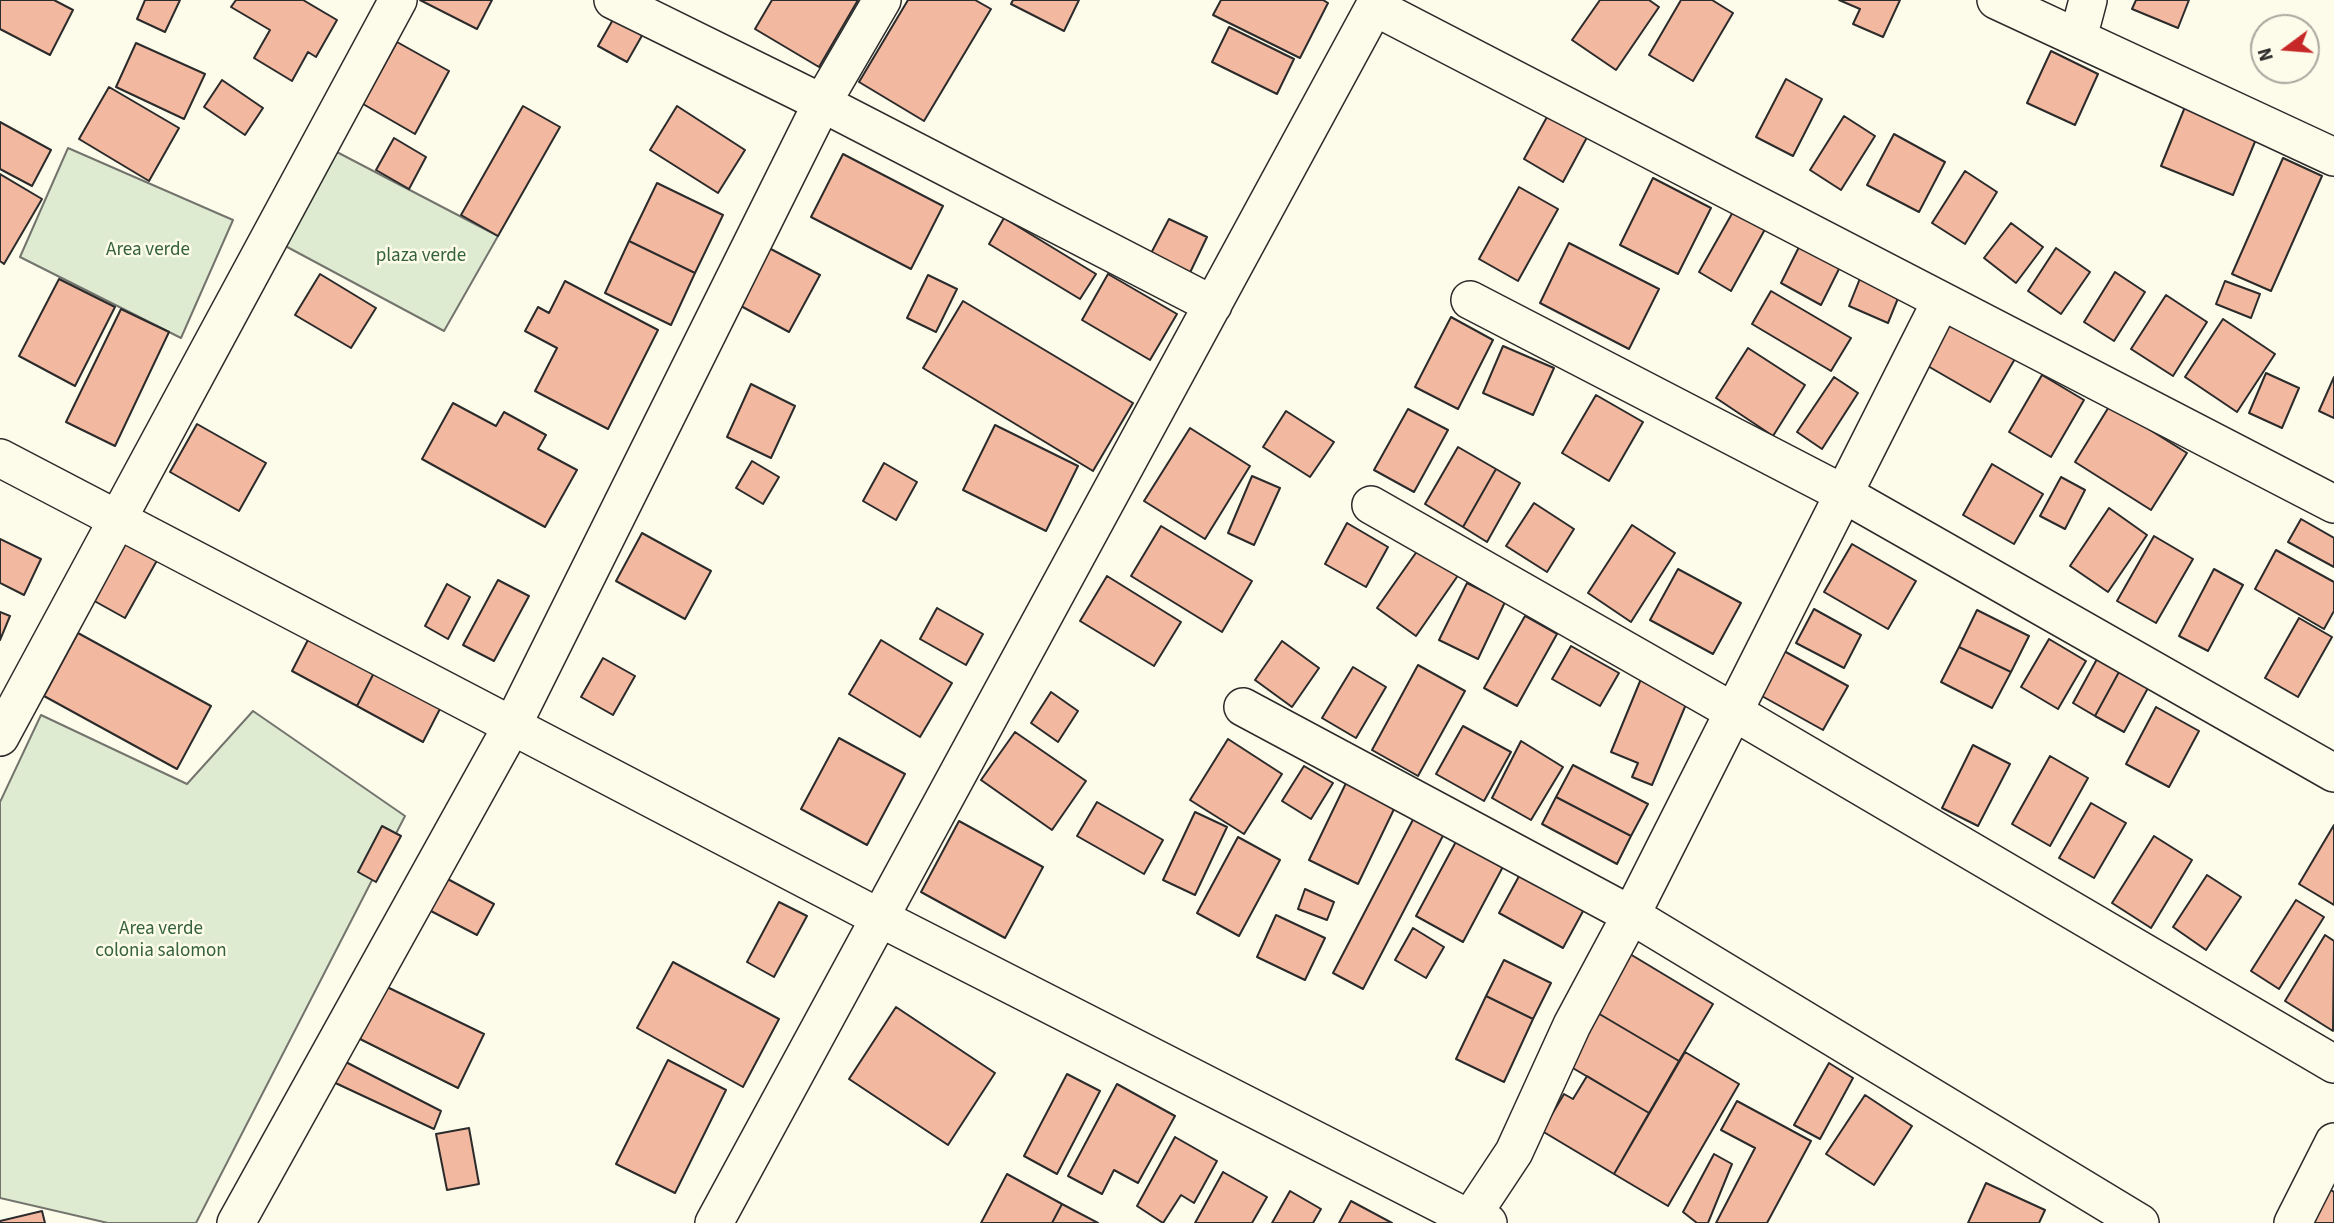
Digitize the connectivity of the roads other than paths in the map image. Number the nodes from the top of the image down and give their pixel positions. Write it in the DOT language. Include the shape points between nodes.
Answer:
graph roads {
  1 [pos="398,0"];
  2 [pos="613,0"];
  3 [pos="882,0"];
  4 [pos="1996,0"];
  5 [pos="2088,0"];
  6 [pos="1376,3"];
  7 [pos="2078,38"];
  8 [pos="822,103"];
  9 [pos="2334,157"];
  10 [pos="1470,300"];
  11 [pos="1941,301"];
  12 [pos="1213,305"];
  13 [pos="0,458"];
  14 [pos="1844,494"];
  15 [pos="2334,504"];
  16 [pos="1371,505"];
  17 [pos="117,519"];
  18 [pos="1243,707"];
  19 [pos="1734,712"];
  20 [pos="512,726"];
  21 [pos="0,737"];
  22 [pos="2334,772"];
  23 [pos="1631,915"];
  24 [pos="880,918"];
  25 [pos="2334,1064"];
  26 [pos="2334,1142"];
  27 [pos="1475,1222"];
  28 [pos="236,1223"];
  29 [pos="714,1223"];
  30 [pos="2140,1223"];
  31 [pos="2293,1223"];
  1 -- 17 [label="street"];
  2 -- 8 [label="street"];
  3 -- 8 [label="street"];
  4 -- 7 [label="street"];
  5 -- 7 [label="street"];
  6 -- 11 [label="street"];
  6 -- 12 [label="street"];
  7 -- 9 [label="street"];
  8 -- 12 [label="street"];
  8 -- 20 [label="street"];
  10 -- 14 [label="street"];
  11 -- 14 [label="street"];
  11 -- 15 [label="street"];
  12 -- 24 [label="street"];
  13 -- 17 [label="street"];
  14 -- 19 [label="street"];
  14 -- 22 [label="street"];
  16 -- 19 [label="street"];
  17 -- 20 [label="street"];
  17 -- 21 [label="street"];
  18 -- 23 [label="street"];
  19 -- 23 [label="street"];
  19 -- 25 [label="street"];
  20 -- 24 [label="street"];
  20 -- 28 [label="street"];
  23 -- 27 [label="street"];
  23 -- 30 [label="street"];
  24 -- 27 [label="street"];
  24 -- 29 [label="street"];
  26 -- 31 [label="street"];
}
